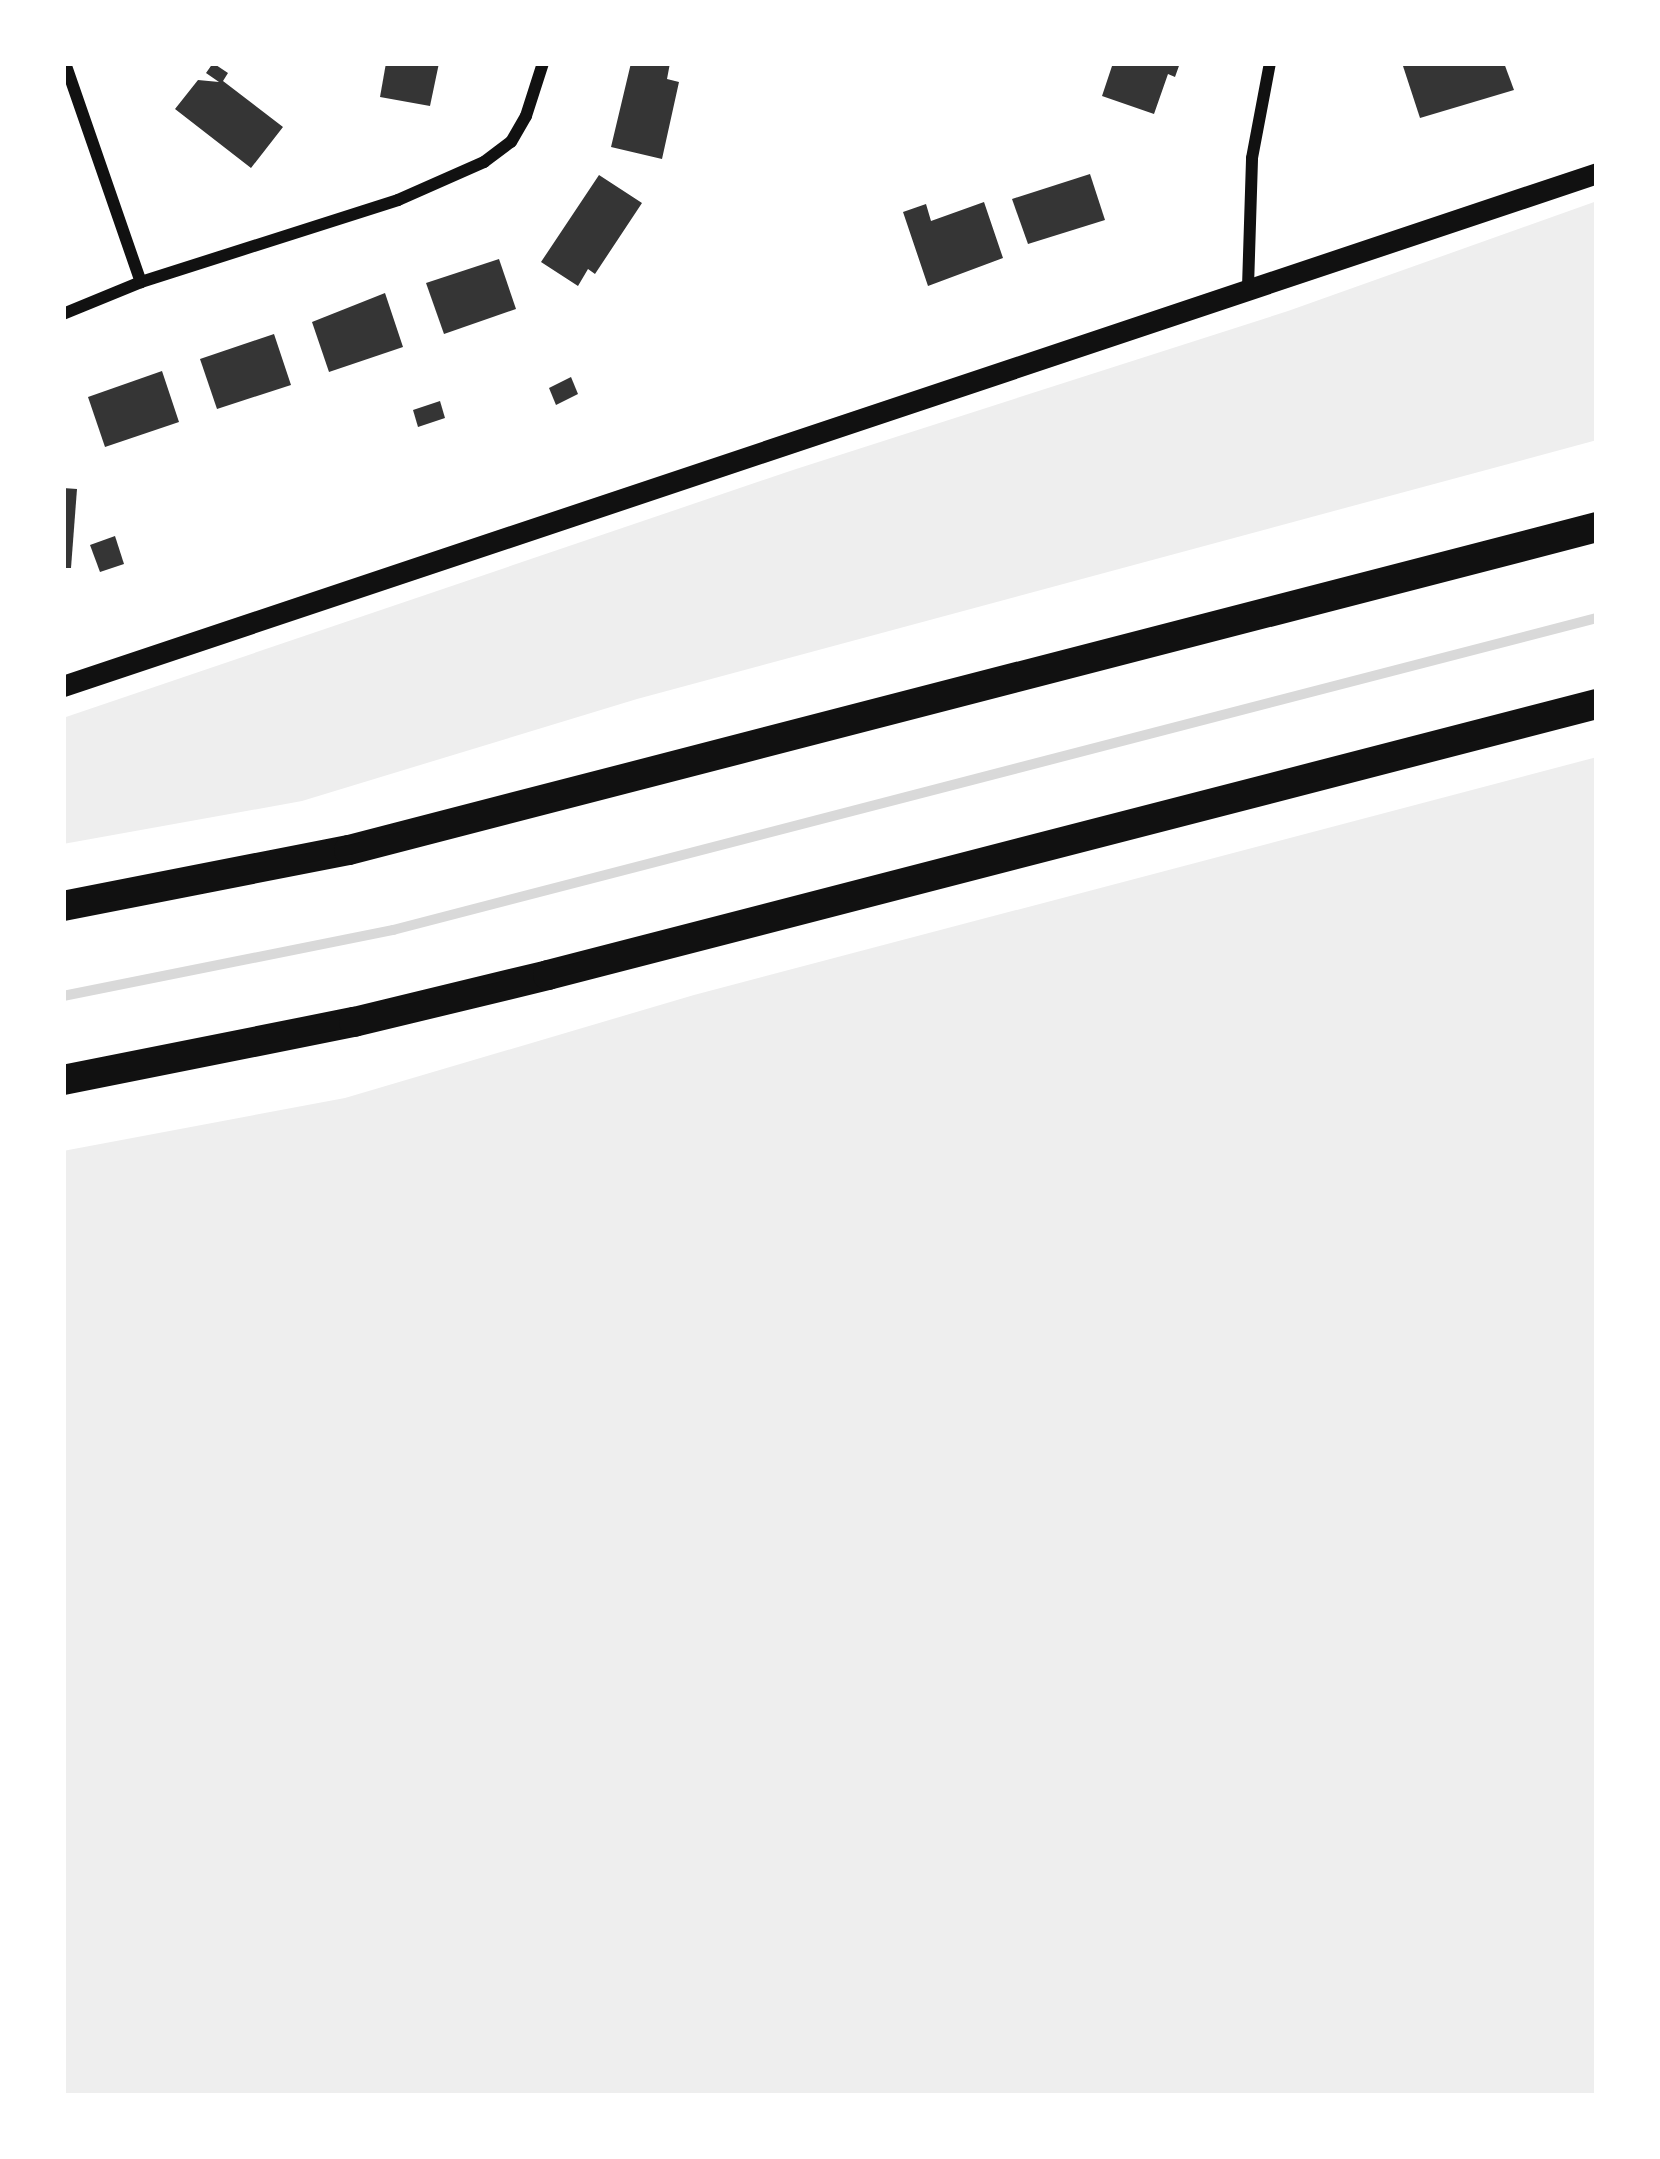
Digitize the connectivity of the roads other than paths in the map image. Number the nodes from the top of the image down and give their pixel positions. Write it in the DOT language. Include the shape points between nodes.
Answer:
graph roads {
  1 [pos="65,63"];
  2 [pos="543,63"];
  3 [pos="1270,63"];
  4 [pos="1597,173"];
  5 [pos="141,282"];
  6 [pos="1248,287"];
  7 [pos="63,314"];
  8 [pos="1597,527"];
  9 [pos="63,686"];
  10 [pos="1597,704"];
  11 [pos="63,906"];
  12 [pos="63,1080"];
  1 -- 5 [label="street"];
  2 -- 5 [label="street" via="511,142 484,162 398,200"];
  3 -- 6 [label="street" via="1252,158"];
  4 -- 6 [label="street"];
  5 -- 7 [label="street"];
  6 -- 9 [label="street"];
  8 -- 11 [label="main road" via="394,839"];
  10 -- 12 [label="main road" via="548,975"];
}
